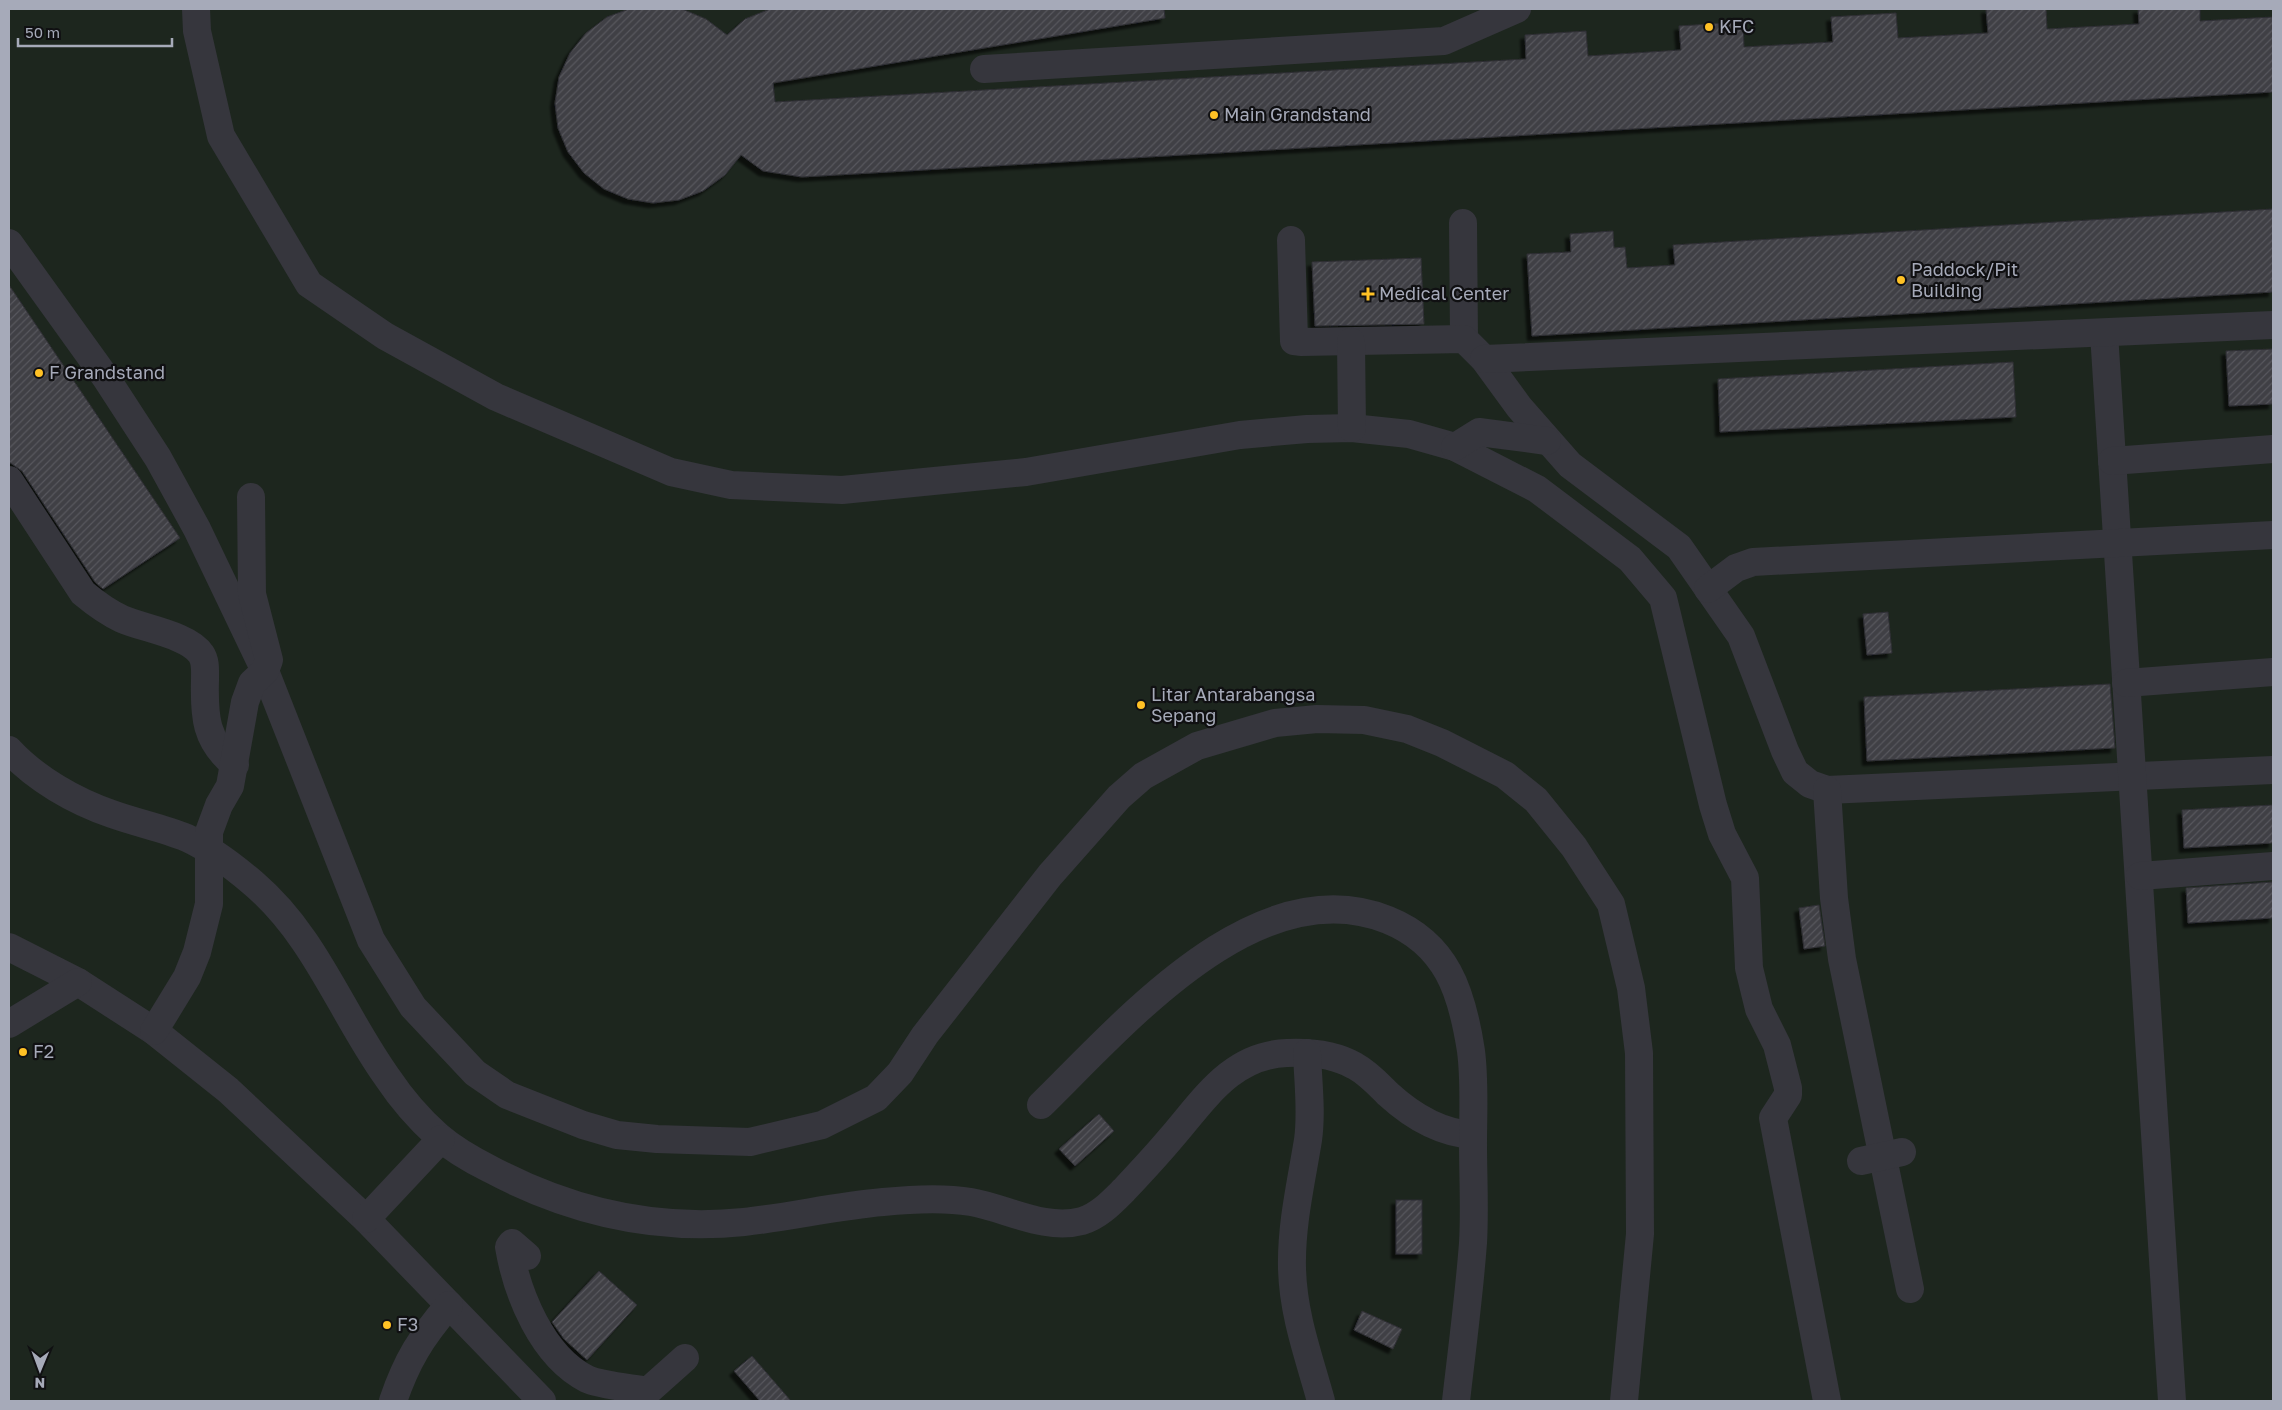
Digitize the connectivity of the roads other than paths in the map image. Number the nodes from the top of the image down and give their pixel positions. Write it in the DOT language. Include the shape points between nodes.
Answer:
graph roads {
  1 [pos="196,9"];
  2 [pos="1517,9"];
  3 [pos="984,69"];
  4 [pos="1463,224"];
  5 [pos="1291,240"];
  6 [pos="9,243"];
  7 [pos="2273,325"];
  8 [pos="2104,332"];
  9 [pos="1464,339"];
  10 [pos="1351,342"];
  11 [pos="1484,359"];
  12 [pos="1352,428"];
  13 [pos="1547,440"];
  14 [pos="1455,447"];
  15 [pos="2273,449"];
  16 [pos="2112,461"];
  17 [pos="9,480"];
  18 [pos="251,497"];
  19 [pos="2273,535"];
  20 [pos="2117,543"];
  21 [pos="1708,589"];
  22 [pos="265,671"];
  23 [pos="2273,672"];
  24 [pos="2126,683"];
  25 [pos="9,750"];
  26 [pos="235,765"];
  27 [pos="2273,770"];
  28 [pos="2132,776"];
  29 [pos="1827,790"];
  30 [pos="208,848"];
  31 [pos="2273,866"];
  32 [pos="2140,876"];
  33 [pos="9,947"];
  34 [pos="78,982"];
  35 [pos="9,1024"];
  36 [pos="154,1031"];
  37 [pos="1307,1053"];
  38 [pos="1041,1105"];
  39 [pos="1473,1135"];
  40 [pos="441,1139"];
  41 [pos="366,1219"];
  42 [pos="527,1256"];
  43 [pos="1907,1275"];
  44 [pos="449,1305"];
  45 [pos="686,1358"];
  46 [pos="569,1366"];
  47 [pos="540,1399"];
  48 [pos="393,1401"];
  49 [pos="1320,1401"];
  50 [pos="1456,1401"];
  51 [pos="1624,1401"];
  52 [pos="1827,1401"];
  53 [pos="2172,1401"];
  1 -- 12 [label="street" via="221,136 309,284 385,336 496,397 671,472 730,485 842,490 1026,472 1240,435"];
  2 -- 3 [label="street" via="1444,41"];
  4 -- 9 [label="street"];
  5 -- 10 [label="street" via="1294,341"];
  6 -- 22 [label="street" via="106,378 158,458 197,529"];
  7 -- 8 [label="street"];
  8 -- 11 [label="street"];
  8 -- 16 [label="street"];
  9 -- 10 [label="street"];
  9 -- 11 [label="street"];
  10 -- 12 [label="street"];
  11 -- 13 [label="street" via="1518,407"];
  12 -- 14 [label="street" via="1409,434"];
  13 -- 14 [label="street" via="1479,432"];
  13 -- 21 [label="street" via="1570,465 1679,547"];
  14 -- 52 [label="street" via="1537,489 1630,559 1663,598 1713,805 1722,834 1745,878 1748,968 1759,1009 1777,1045 1788,1088 1788,1095 1773,1118"];
  15 -- 16 [label="street"];
  16 -- 20 [label="street"];
  17 -- 26 [label="street" via="83,593 119,618 191,643 201,654 205,666 206,722 222,754"];
  18 -- 22 [label="street" via="252,594 268,654"];
  19 -- 20 [label="street"];
  20 -- 21 [label="street" via="1753,562 1736,568"];
  20 -- 24 [label="street"];
  21 -- 29 [label="street" via="1741,636 1795,772 1810,784"];
  22 -- 26 [label="street" via="252,683 245,702"];
  22 -- 51 [label="street" via="371,940 413,1007 475,1073 506,1095 583,1126 617,1135 657,1139 750,1142 822,1125 876,1098 900,1073 925,1035 1050,875 1119,797 1143,776 1197,746 1275,723 1317,719 1364,720 1407,730 1442,743 1505,775 1536,800 1574,847 1611,904 1630,988 1639,1053 1640,1234"];
  23 -- 24 [label="street"];
  24 -- 28 [label="street"];
  25 -- 30 [label="street" via="23,765 76,799"];
  26 -- 30 [label="street" via="230,786 209,832"];
  27 -- 28 [label="street"];
  28 -- 29 [label="street"];
  28 -- 32 [label="street"];
  29 -- 43 [label="street" via="1837,930"];
  30 -- 36 [label="street" via="209,904 197,952 187,977"];
  30 -- 40 [label="street" via="254,884 299,932 311,947 387,1078"];
  31 -- 32 [label="street"];
  32 -- 53 [label="street"];
  33 -- 34 [label="street"];
  34 -- 35 [label="street"];
  34 -- 36 [label="street"];
  36 -- 41 [label="street" via="228,1090"];
  37 -- 39 [label="street" via="1323,1054 1356,1067 1417,1116 1441,1129"];
  37 -- 40 [label="street" via="1271,1054 1239,1066 1205,1096 1108,1206 1081,1221 1065,1223 1034,1220 980,1204 941,1199 864,1203 744,1222 670,1223 627,1218 572,1205 521,1186"];
  37 -- 49 [label="street" via="1308,1139 1300,1180 1292,1268 1298,1324"];
  38 -- 39 [label="street" via="1152,996 1237,936 1282,916 1339,910 1374,914 1401,926 1424,940 1440,958 1453,981 1471,1052"];
  39 -- 50 [label="street" via="1473,1241"];
  40 -- 41 [label="street"];
  41 -- 44 [label="street"];
  42 -- 46 [label="street" via="512,1243 509,1247 530,1313 545,1342"];
  44 -- 47 [label="street"];
  44 -- 48 [label="street" via="424,1334 409,1359"];
  45 -- 46 [label="street" via="648,1391 588,1379"];
  46 -- 47 [label="street"];
}
